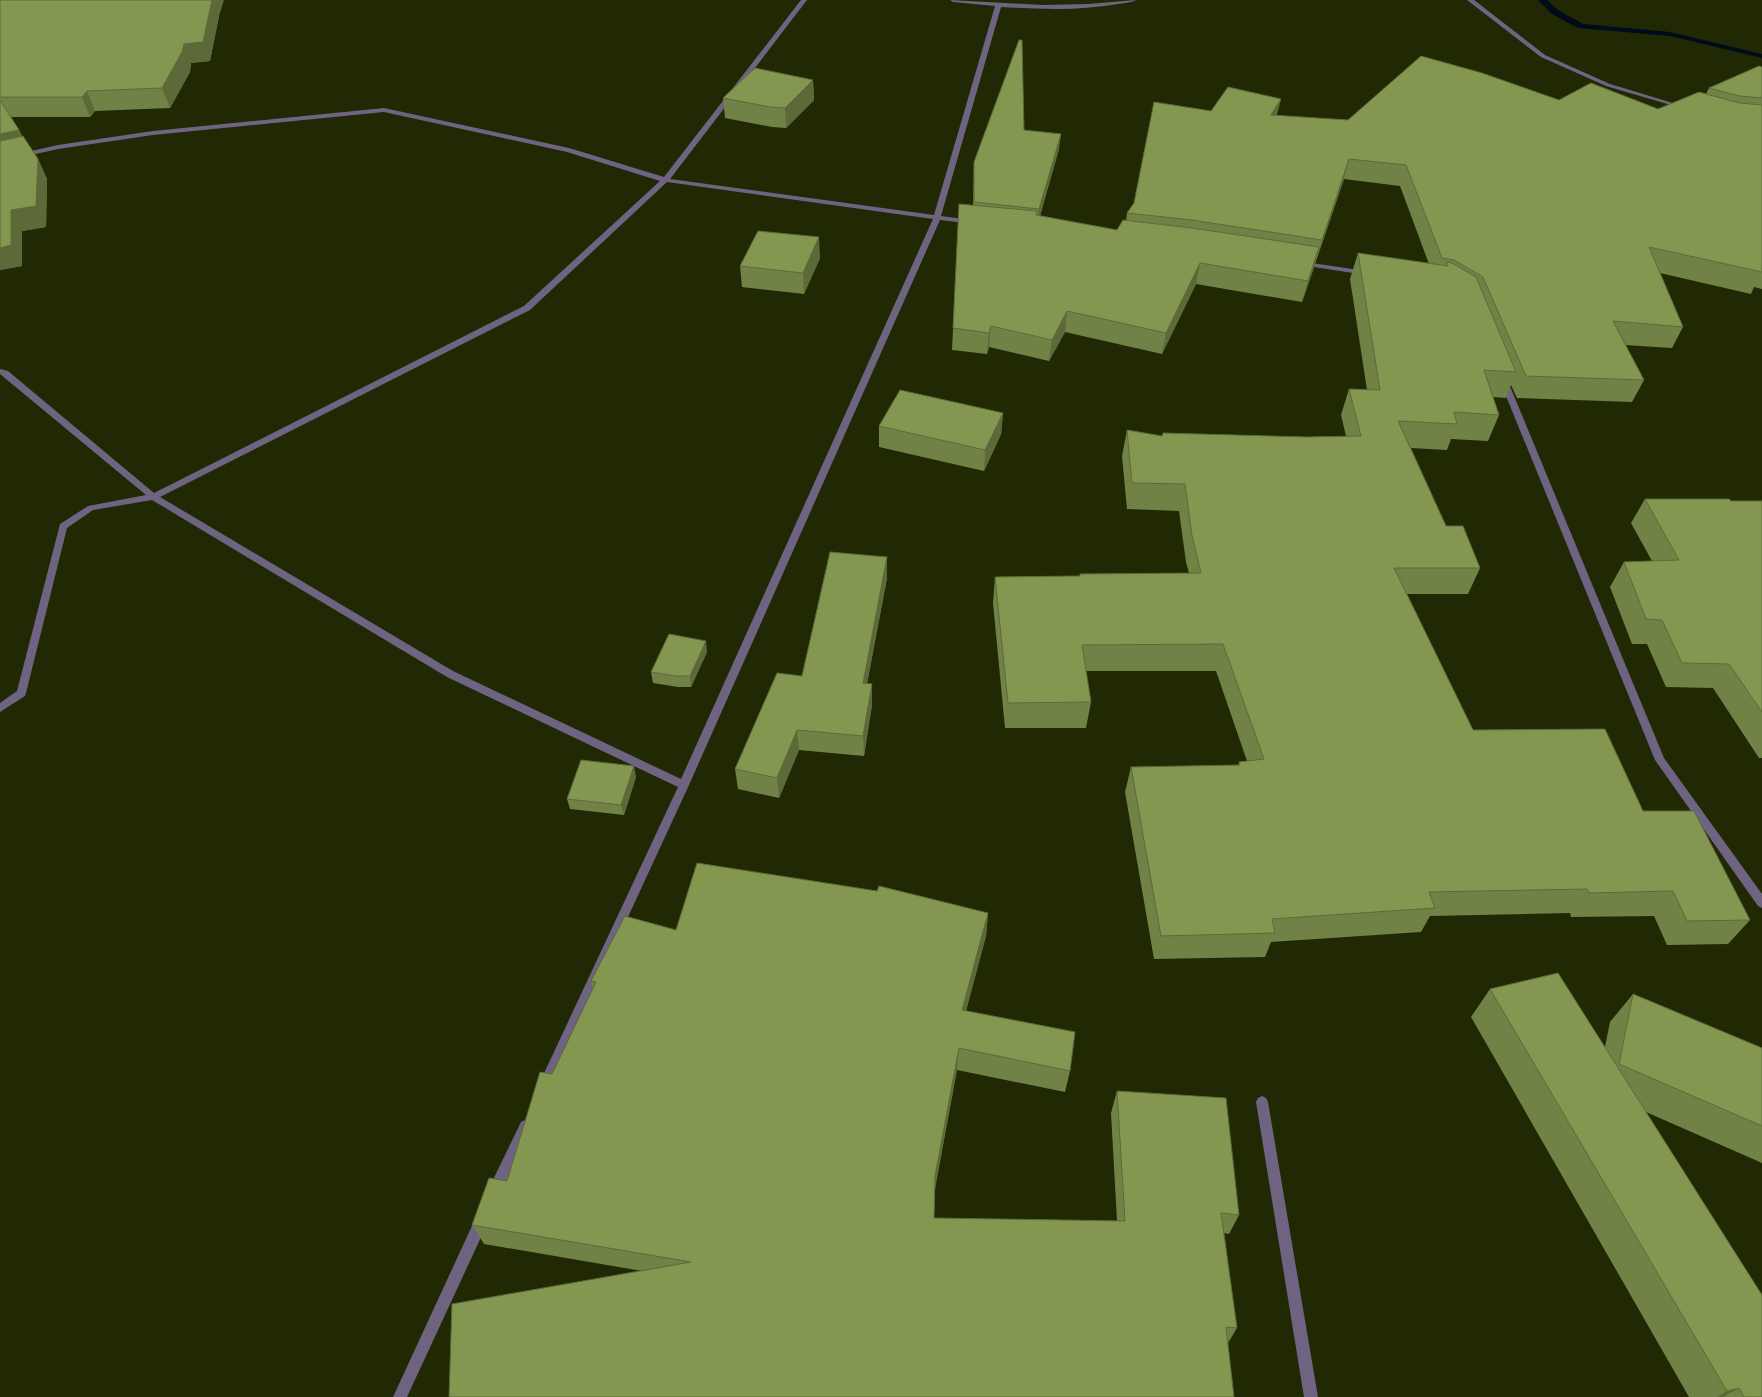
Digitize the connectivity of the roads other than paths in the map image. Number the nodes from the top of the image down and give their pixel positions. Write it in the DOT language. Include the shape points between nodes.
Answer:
graph roads {
  1 [pos="804,0"];
  2 [pos="953,0"];
  3 [pos="1133,0"];
  4 [pos="1470,0"];
  5 [pos="998,6"];
  6 [pos="1688,109"];
  7 [pos="0,160"];
  8 [pos="665,180"];
  9 [pos="937,218"];
  10 [pos="976,222"];
  11 [pos="1297,262"];
  12 [pos="1375,274"];
  13 [pos="1498,366"];
  14 [pos="0,371"];
  15 [pos="153,497"];
  16 [pos="0,708"];
  17 [pos="684,785"];
  18 [pos="1762,903"];
  19 [pos="540,1094"];
  20 [pos="1262,1102"];
  21 [pos="530,1116"];
  22 [pos="400,1397"];
  23 [pos="1311,1397"];
  1 -- 8 [label="street"];
  2 -- 5 [label="street"];
  3 -- 5 [label="street" via="1045,8"];
  4 -- 6 [label="street" via="1543,56 1608,85"];
  5 -- 9 [label="street"];
  7 -- 8 [label="street" via="58,147 153,133 384,110 569,150"];
  8 -- 9 [label="street"];
  8 -- 15 [label="street" via="527,308"];
  9 -- 10 [label="street"];
  9 -- 17 [label="street"];
  11 -- 12 [label="street"];
  13 -- 18 [label="street" via="1660,760"];
  14 -- 15 [label="street"];
  15 -- 16 [label="street" via="91,508 63,526 21,693"];
  15 -- 17 [label="street" via="450,674"];
  17 -- 19 [label="street"];
  20 -- 23 [label="street"];
  21 -- 22 [label="street"];
}
